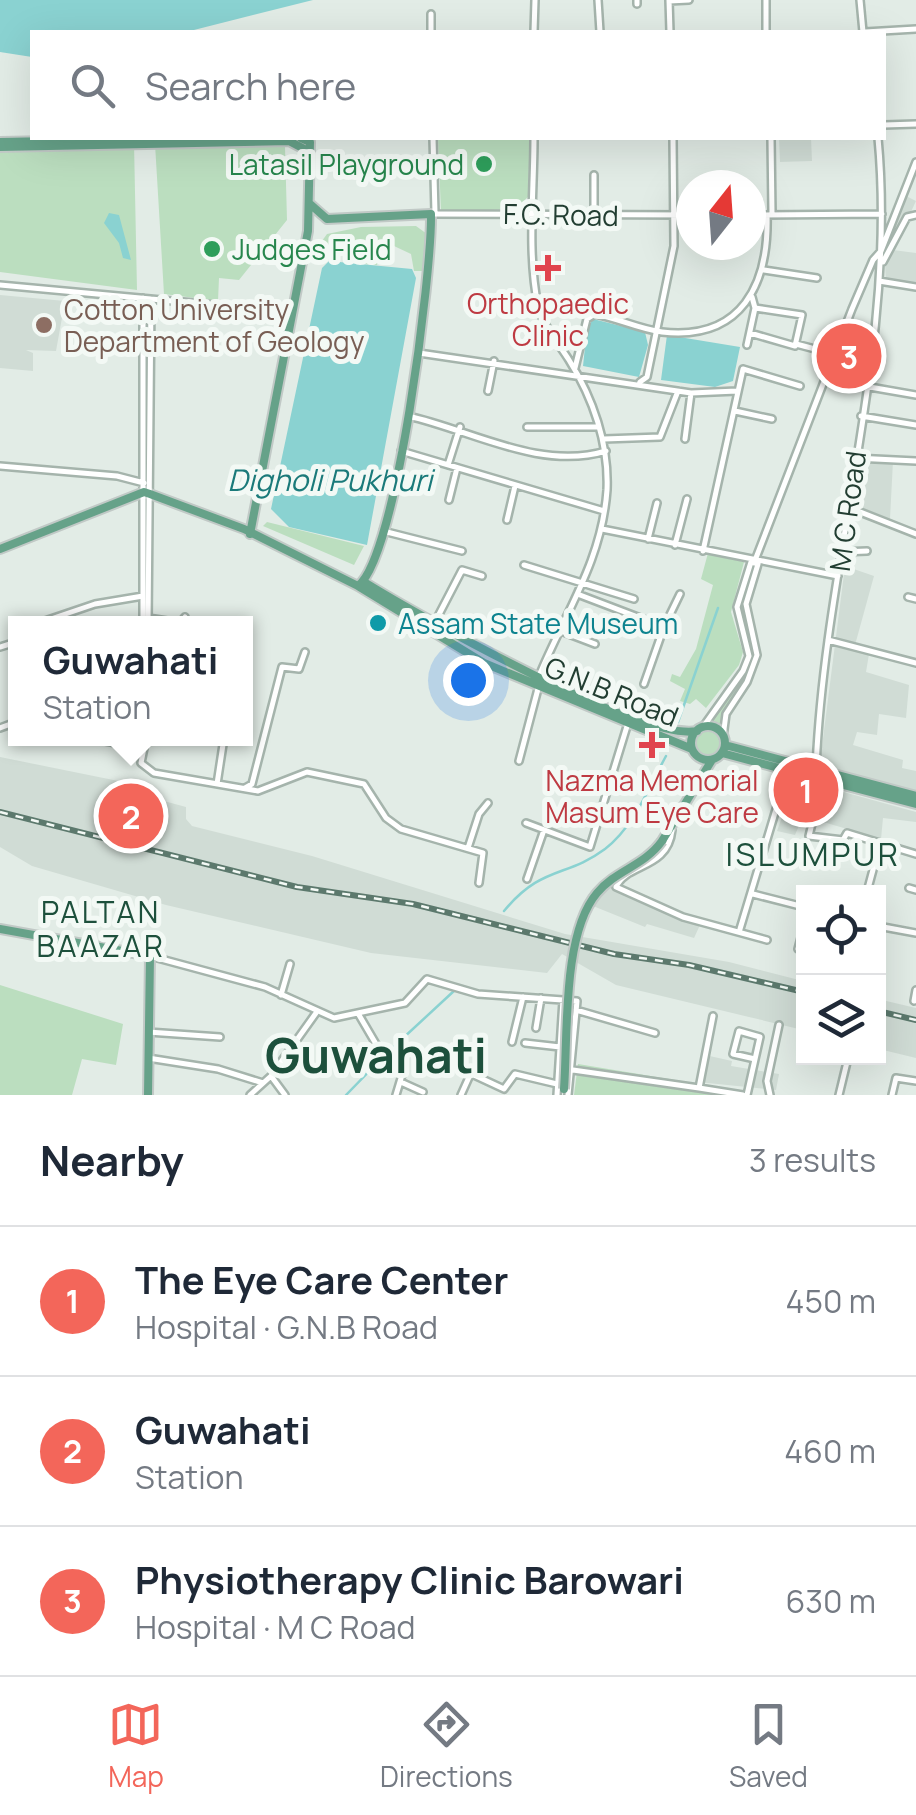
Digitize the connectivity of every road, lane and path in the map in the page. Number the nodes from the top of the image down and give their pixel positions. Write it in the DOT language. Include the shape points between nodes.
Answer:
graph roads {
  1 [pos="535,0"];
  2 [pos="598,0"];
  3 [pos="669,0"];
  4 [pos="689,0"];
  5 [pos="766,0"];
  6 [pos="860,0"];
  7 [pos="431,14"];
  8 [pos="916,28"];
  9 [pos="431,30"];
  10 [pos="534,30"];
  11 [pos="600,30"];
  12 [pos="670,30"];
  13 [pos="766,30"];
  14 [pos="864,30"];
  15 [pos="886,30"];
  16 [pos="886,124"];
  17 [pos="916,124"];
  18 [pos="150,140"];
  19 [pos="252,140"];
  20 [pos="304,140"];
  21 [pos="433,140"];
  22 [pos="534,140"];
  23 [pos="673,140"];
  24 [pos="771,140"];
  25 [pos="878,140"];
  26 [pos="0,145"];
  27 [pos="916,162"];
  28 [pos="594,175"];
  29 [pos="310,204"];
  30 [pos="531,213"];
  31 [pos="433,214"];
  32 [pos="594,214"];
  33 [pos="882,214"];
  34 [pos="769,215"];
  35 [pos="916,215"];
  36 [pos="673,216"];
  37 [pos="327,219"];
  38 [pos="308,231"];
  39 [pos="882,251"];
  40 [pos="881,264"];
  41 [pos="764,270"];
  42 [pos="816,278"];
  43 [pos="880,281"];
  44 [pos="0,285"];
  45 [pos="916,287"];
  46 [pos="752,297"];
  47 [pos="142,298"];
  48 [pos="151,298"];
  49 [pos="755,308"];
  50 [pos="294,312"];
  51 [pos="658,332"];
  52 [pos="750,333"];
  53 [pos="796,344"];
  54 [pos="748,345"];
  55 [pos="815,349"];
  56 [pos="418,353"];
  57 [pos="494,361"];
  58 [pos="576,372"];
  59 [pos="647,377"];
  60 [pos="640,382"];
  61 [pos="652,385"];
  62 [pos="800,386"];
  63 [pos="864,386"];
  64 [pos="488,391"];
  65 [pos="678,391"];
  66 [pos="737,391"];
  67 [pos="691,393"];
  68 [pos="916,396"];
  69 [pos="735,410"];
  70 [pos="408,416"];
  71 [pos="861,416"];
  72 [pos="772,419"];
  73 [pos="916,425"];
  74 [pos="528,427"];
  75 [pos="600,427"];
  76 [pos="460,428"];
  77 [pos="604,439"];
  78 [pos="686,439"];
  79 [pos="401,451"];
  80 [pos="606,451"];
  81 [pos="855,458"];
  82 [pos="916,461"];
  83 [pos="448,465"];
  84 [pos="0,466"];
  85 [pos="457,468"];
  86 [pos="516,486"];
  87 [pos="146,490"];
  88 [pos="687,499"];
  89 [pos="449,500"];
  90 [pos="657,504"];
  91 [pos="850,508"];
  92 [pos="604,511"];
  93 [pos="508,520"];
  94 [pos="249,530"];
  95 [pos="383,530"];
  96 [pos="602,530"];
  97 [pos="916,534"];
  98 [pos="648,540"];
  99 [pos="675,546"];
  100 [pos="0,549"];
  101 [pos="462,551"];
  102 [pos="704,551"];
  103 [pos="867,551"];
  104 [pos="842,552"];
  105 [pos="754,563"];
  106 [pos="524,566"];
  107 [pos="482,576"];
  108 [pos="838,576"];
  109 [pos="586,583"];
  110 [pos="361,584"];
  111 [pos="680,594"];
  112 [pos="580,595"];
  113 [pos="143,596"];
  114 [pos="908,596"];
  115 [pos="634,599"];
  116 [pos="916,600"];
  117 [pos="60,616"];
  118 [pos="145,616"];
  119 [pos="146,616"];
  120 [pos="433,625"];
  121 [pos="664,627"];
  122 [pos="561,630"];
  123 [pos="828,640"];
  124 [pos="596,644"];
  125 [pos="305,652"];
  126 [pos="916,663"];
  127 [pos="538,682"];
  128 [pos="644,684"];
  129 [pos="628,721"];
  130 [pos="700,729"];
  131 [pos="724,745"];
  132 [pos="132,746"];
  133 [pos="223,746"];
  134 [pos="143,748"];
  135 [pos="695,753"];
  136 [pos="712,760"];
  137 [pos="519,761"];
  138 [pos="793,771"];
  139 [pos="816,771"];
  140 [pos="588,781"];
  141 [pos="698,782"];
  142 [pos="836,783"];
  143 [pos="217,784"];
  144 [pos="608,787"];
  145 [pos="242,789"];
  146 [pos="916,796"];
  147 [pos="488,803"];
  148 [pos="916,804"];
  149 [pos="526,823"];
  150 [pos="671,827"];
  151 [pos="544,830"];
  152 [pos="880,844"];
  153 [pos="468,848"];
  154 [pos="916,854"];
  155 [pos="528,880"];
  156 [pos="478,883"];
  157 [pos="870,885"];
  158 [pos="753,894"];
  159 [pos="796,905"];
  160 [pos="886,928"];
  161 [pos="0,930"];
  162 [pos="739,930"];
  163 [pos="916,934"];
  164 [pos="767,940"];
  165 [pos="150,956"];
  166 [pos="290,964"];
  167 [pos="916,990"];
  168 [pos="281,995"];
  169 [pos="523,997"];
  170 [pos="541,998"];
  171 [pos="563,1000"];
  172 [pos="914,1001"];
  173 [pos="576,1010"];
  174 [pos="316,1012"];
  175 [pos="359,1015"];
  176 [pos="714,1016"];
  177 [pos="779,1025"];
  178 [pos="536,1028"];
  179 [pos="148,1032"];
  180 [pos="656,1033"];
  181 [pos="220,1037"];
  182 [pos="512,1042"];
  183 [pos="524,1043"];
  184 [pos="560,1047"];
  185 [pos="433,1056"];
  186 [pos="148,1058"];
  187 [pos="755,1059"];
  188 [pos="846,1065"];
  189 [pos="574,1070"];
  190 [pos="470,1075"];
  191 [pos="272,1076"];
  192 [pos="916,1082"];
  193 [pos="263,1083"];
  194 [pos="402,1083"];
  195 [pos="699,1088"];
  196 [pos="422,1092"];
  197 [pos="562,1092"];
  198 [pos="148,1095"];
  199 [pos="250,1095"];
  200 [pos="285,1095"];
  201 [pos="396,1095"];
  202 [pos="462,1095"];
  203 [pos="745,1095"];
  204 [pos="770,1095"];
  205 [pos="839,1095"];
  206 [pos="892,1095"];
  1 -- 10 [label="street"];
  2 -- 11 [label="street"];
  3 -- 4 [label="street"];
  3 -- 12 [label="street"];
  5 -- 13 [label="street"];
  6 -- 14 [label="street"];
  7 -- 9 [label="street"];
  8 -- 15 [label="street"];
  16 -- 17 [label="street"];
  18 -- 26 [label="main road"];
  19 -- 26 [label="main road"];
  20 -- 29 [label="main road" via="310,152"];
  21 -- 31 [label="street"];
  22 -- 30 [label="street"];
  23 -- 36 [label="street"];
  24 -- 34 [label="street"];
  25 -- 33 [label="street"];
  27 -- 39 [label="street"];
  28 -- 32 [label="street"];
  29 -- 37 [label="main road"];
  29 -- 38 [label="main road"];
  30 -- 31 [label="street, F.C. Road"];
  30 -- 32 [label="street, F.C. Road"];
  30 -- 58 [label="street" via="538,309"];
  31 -- 37 [label="main road"];
  31 -- 56 [label="main road"];
  32 -- 36 [label="street, F.C. Road"];
  33 -- 34 [label="street"];
  33 -- 39 [label="street"];
  34 -- 41 [label="street"];
  35 -- 40 [label="street" via="907,218"];
  36 -- 51 [label="street"];
  37 -- 38 [label="main road"];
  38 -- 50 [label="main road"];
  39 -- 40 [label="street, M C Road"];
  39 -- 105 [label="street" via="852,309"];
  40 -- 43 [label="street, M C Road"];
  41 -- 42 [label="street"];
  41 -- 46 [label="street"];
  43 -- 45 [label="street"];
  43 -- 63 [label="street, M C Road"];
  44 -- 47 [label="street"];
  46 -- 49 [label="street"];
  46 -- 51 [label="street" via="706,331"];
  47 -- 48 [label="street"];
  47 -- 87 [label="street"];
  48 -- 50 [label="street"];
  48 -- 87 [label="street"];
  49 -- 52 [label="street"];
  49 -- 53 [label="street" via="802,316"];
  50 -- 94 [label="main road"];
  51 -- 58 [label="street" via="595,314 588,319"];
  51 -- 59 [label="street"];
  52 -- 53 [label="street"];
  52 -- 54 [label="street"];
  53 -- 55 [label="street"];
  56 -- 57 [label="street"];
  56 -- 70 [label="main road"];
  57 -- 58 [label="street"];
  57 -- 64 [label="street"];
  58 -- 60 [label="street"];
  58 -- 75 [label="street"];
  59 -- 60 [label="street"];
  59 -- 61 [label="street"];
  60 -- 61 [label="street"];
  61 -- 65 [label="street"];
  62 -- 66 [label="street" via="743,369"];
  63 -- 68 [label="street"];
  63 -- 71 [label="street, M C Road"];
  65 -- 67 [label="street"];
  65 -- 77 [label="street" via="660,438"];
  66 -- 67 [label="street"];
  66 -- 69 [label="street"];
  67 -- 78 [label="street"];
  69 -- 72 [label="street"];
  69 -- 102 [label="street"];
  70 -- 76 [label="street"];
  70 -- 79 [label="main road"];
  71 -- 73 [label="street"];
  71 -- 81 [label="street, M C Road"];
  74 -- 75 [label="street"];
  75 -- 77 [label="street"];
  76 -- 80 [label="street" via="534,452 567,457"];
  76 -- 83 [label="street"];
  77 -- 80 [label="street"];
  79 -- 83 [label="street"];
  79 -- 95 [label="main road"];
  80 -- 92 [label="street"];
  81 -- 82 [label="street"];
  81 -- 91 [label="street, M C Road"];
  83 -- 85 [label="street"];
  84 -- 87 [label="street" via="117,476"];
  85 -- 86 [label="street"];
  85 -- 89 [label="street"];
  86 -- 92 [label="street"];
  86 -- 93 [label="street"];
  87 -- 94 [label="main road"];
  87 -- 100 [label="main road"];
  87 -- 113 [label="street"];
  87 -- 119 [label="street"];
  88 -- 99 [label="street"];
  90 -- 98 [label="street"];
  91 -- 97 [label="street"];
  91 -- 104 [label="street, M C Road"];
  92 -- 96 [label="street"];
  94 -- 110 [label="main road"];
  95 -- 101 [label="street"];
  95 -- 110 [label="main road"];
  96 -- 98 [label="street"];
  96 -- 109 [label="street"];
  98 -- 99 [label="street"];
  99 -- 102 [label="street"];
  102 -- 105 [label="street"];
  103 -- 104 [label="street"];
  104 -- 108 [label="street, M C Road"];
  105 -- 108 [label="street"];
  105 -- 130 [label="street" via="737,607 749,656"];
  105 -- 131 [label="street" via="746,604 758,655 726,714"];
  106 -- 109 [label="street"];
  107 -- 120 [label="street" via="462,570"];
  108 -- 123 [label="street, M C Road"];
  109 -- 112 [label="street"];
  109 -- 115 [label="street"];
  110 -- 120 [label="main road, G.N.B Road"];
  110 -- 127 [label="main road, G.N.B Road" via="484,663"];
  111 -- 121 [label="street"];
  112 -- 121 [label="street"];
  112 -- 122 [label="street"];
  113 -- 117 [label="street"];
  113 -- 118 [label="street"];
  114 -- 116 [label="street"];
  120 -- 127 [label="main road, G.N.B Road"];
  121 -- 128 [label="street"];
  122 -- 124 [label="street"];
  122 -- 127 [label="street"];
  123 -- 126 [label="street"];
  123 -- 139 [label="street, M C Road"];
  125 -- 145 [label="street" via="299,669 282,667 252,784"];
  127 -- 129 [label="main road, G.N.B Road"];
  127 -- 130 [label="main road, G.N.B Road" via="680,732"];
  127 -- 137 [label="street"];
  129 -- 135 [label="main road, G.N.B Road"];
  129 -- 144 [label="street"];
  130 -- 131 [label="main road, G.N.B Road" via="714,728"];
  130 -- 135 [label="main road"];
  131 -- 136 [label="main road"];
  131 -- 138 [label="main road"];
  131 -- 139 [label="main road"];
  132 -- 134 [label="street"];
  133 -- 143 [label="street"];
  134 -- 143 [label="street" via="142,766 150,772"];
  135 -- 136 [label="main road, G.N.B Road"];
  135 -- 141 [label="main road"];
  136 -- 141 [label="main road"];
  138 -- 142 [label="main road"];
  138 -- 158 [label="street"];
  139 -- 146 [label="main road"];
  140 -- 144 [label="street"];
  141 -- 150 [label="main road"];
  142 -- 148 [label="main road"];
  142 -- 152 [label="street" via="826,814 816,811 810,836 843,840 847,833"];
  143 -- 145 [label="street"];
  144 -- 151 [label="street" via="590,846"];
  145 -- 153 [label="street" via="258,791 308,772 364,784 386,818 402,829"];
  147 -- 153 [label="street"];
  149 -- 151 [label="street"];
  150 -- 162 [label="street" via="660,857 616,887 683,918"];
  150 -- 197 [label="main road, bridge" via="645,862 598,891 583,916"];
  151 -- 155 [label="street"];
  152 -- 154 [label="street"];
  152 -- 157 [label="street"];
  153 -- 156 [label="street" via="483,853"];
  158 -- 159 [label="street"];
  158 -- 162 [label="street"];
  160 -- 163 [label="street"];
  161 -- 165 [label="main road"];
  162 -- 164 [label="street"];
  165 -- 168 [label="street"];
  165 -- 179 [label="main road"];
  166 -- 168 [label="street"];
  167 -- 172 [label="street"];
  168 -- 174 [label="street"];
  169 -- 170 [label="street"];
  169 -- 175 [label="street" via="427,979 405,1002"];
  169 -- 182 [label="street"];
  170 -- 171 [label="street"];
  170 -- 178 [label="street"];
  171 -- 173 [label="street" via="576,1001"];
  171 -- 184 [label="street"];
  173 -- 180 [label="street"];
  173 -- 189 [label="street"];
  174 -- 175 [label="street"];
  174 -- 191 [label="street"];
  175 -- 194 [label="street"];
  176 -- 195 [label="street"];
  177 -- 204 [label="street"];
  179 -- 181 [label="street"];
  179 -- 186 [label="main road"];
  183 -- 184 [label="street"];
  184 -- 197 [label="street"];
  185 -- 190 [label="street"];
  186 -- 193 [label="street"];
  186 -- 198 [label="main road"];
  187 -- 187 [label="street" via="758,1034 739,1031 733,1054"];
  187 -- 203 [label="street"];
  188 -- 205 [label="street"];
  189 -- 195 [label="street"];
  189 -- 197 [label="street"];
  190 -- 197 [label="street" via="504,1089 515,1074"];
  190 -- 202 [label="street"];
  191 -- 193 [label="street"];
  191 -- 200 [label="street"];
  192 -- 206 [label="street" via="896,1078"];
  193 -- 199 [label="street"];
  194 -- 196 [label="street"];
  194 -- 201 [label="street"];
  195 -- 203 [label="street"];
}
